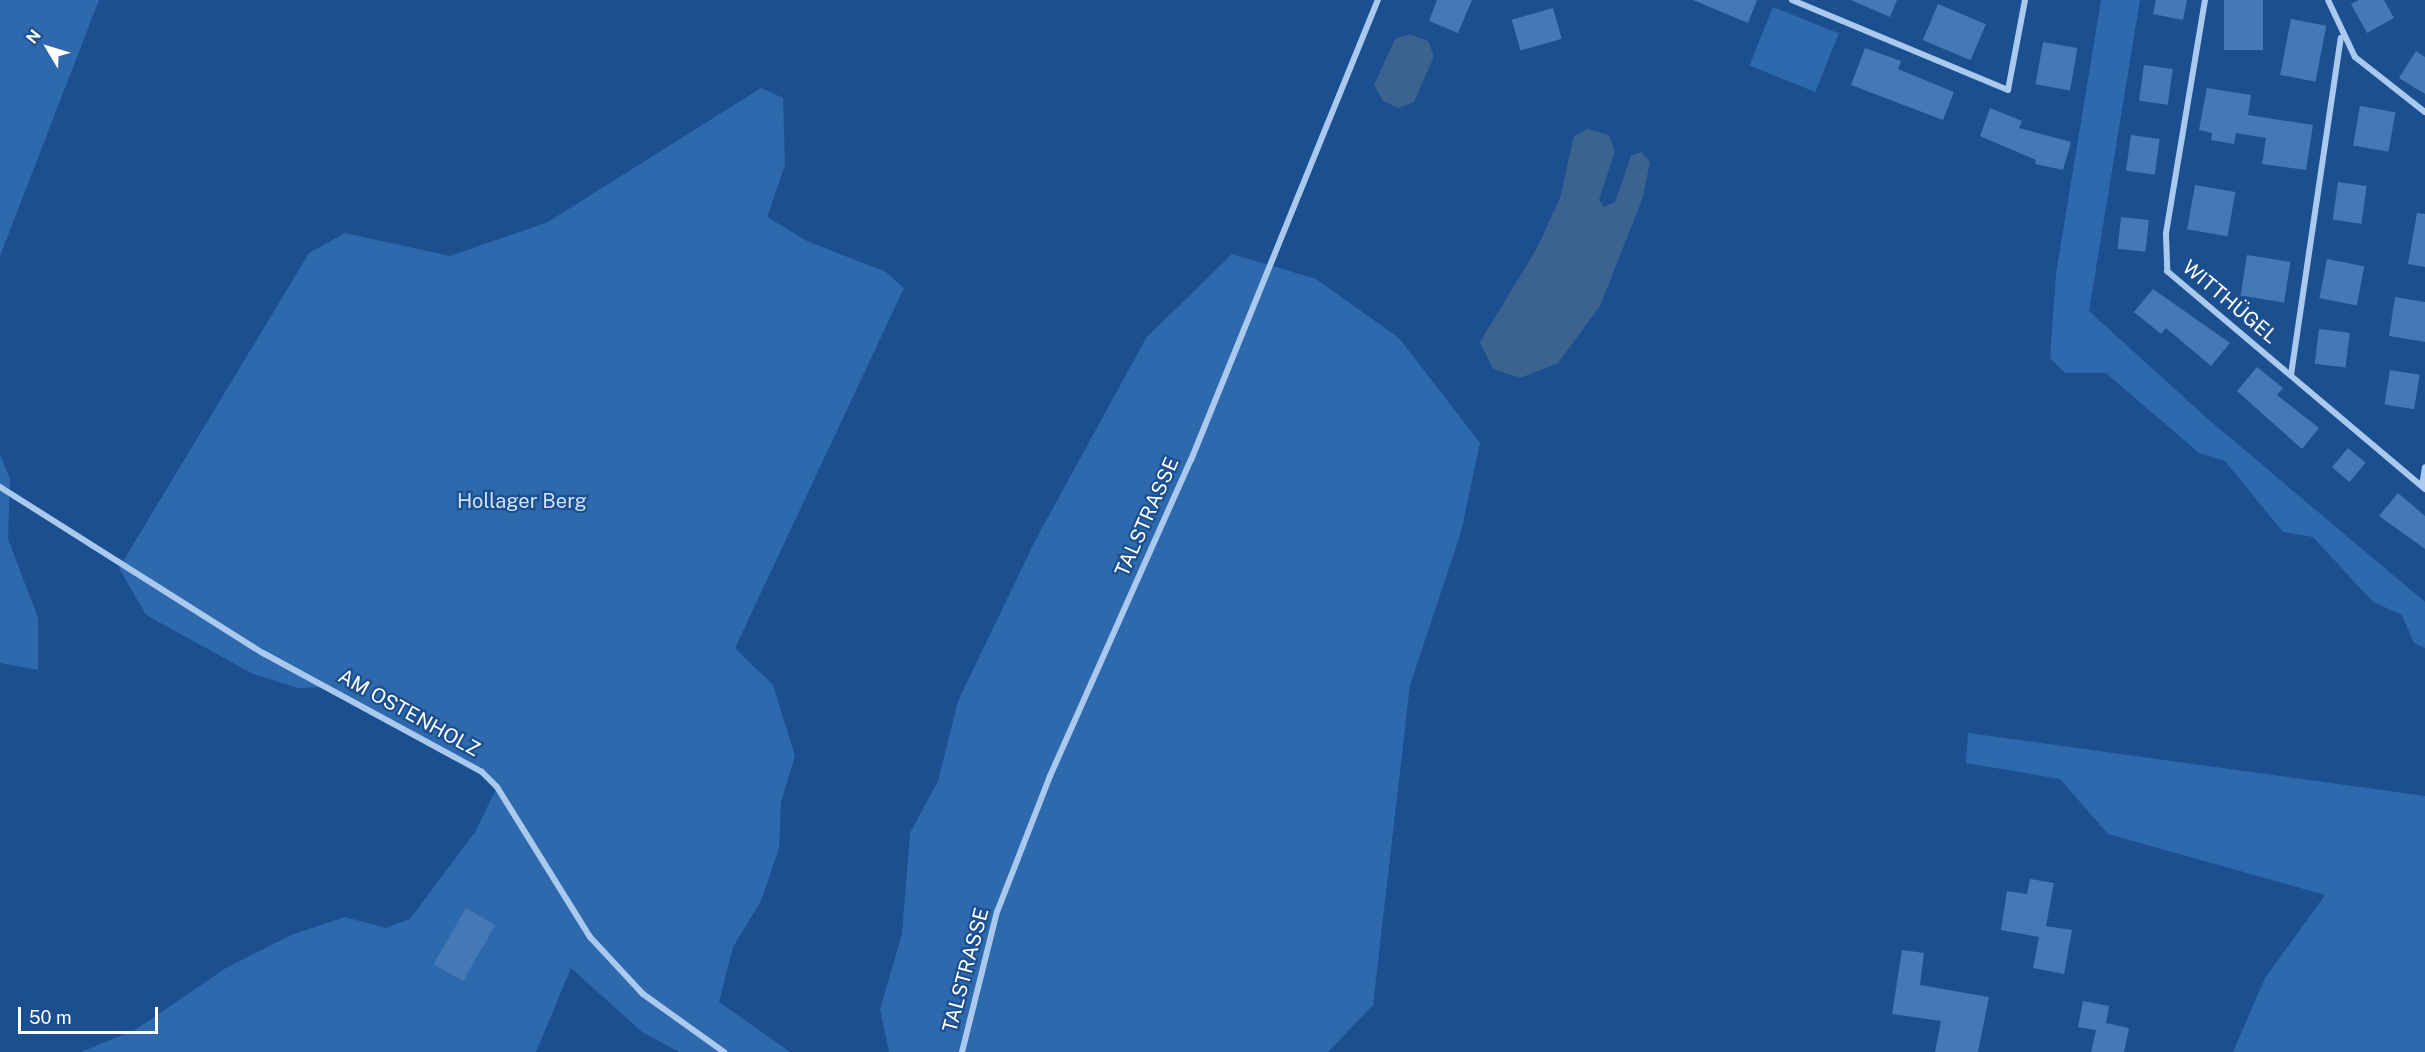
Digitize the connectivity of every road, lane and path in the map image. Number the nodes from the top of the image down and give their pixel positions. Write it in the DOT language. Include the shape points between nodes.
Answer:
graph roads {
  1 [pos="1378,0"];
  2 [pos="1792,0"];
  3 [pos="2025,0"];
  4 [pos="2205,0"];
  5 [pos="2328,0"];
  6 [pos="2342,38"];
  7 [pos="2425,112"];
  8 [pos="2291,375"];
  9 [pos="2425,467"];
  10 [pos="0,487"];
  11 [pos="2424,488"];
  12 [pos="724,1052"];
  13 [pos="962,1052"];
  1 -- 13 [label="street, TALSTRASSE" via="1191,460 1050,776 997,912"];
  2 -- 3 [label="street" via="2008,90"];
  4 -- 8 [label="street, WITTHÜGEL" via="2166,234 2167,271"];
  5 -- 6 [label="street"];
  6 -- 7 [label="street" via="2369,73"];
  6 -- 8 [label="street"];
  8 -- 11 [label="street, WITTHÜGEL"];
  9 -- 11 [label="street"];
  10 -- 12 [label="street, AM OSTENHOLZ" via="263,653 482,772 497,787 590,937 643,994"];
}
